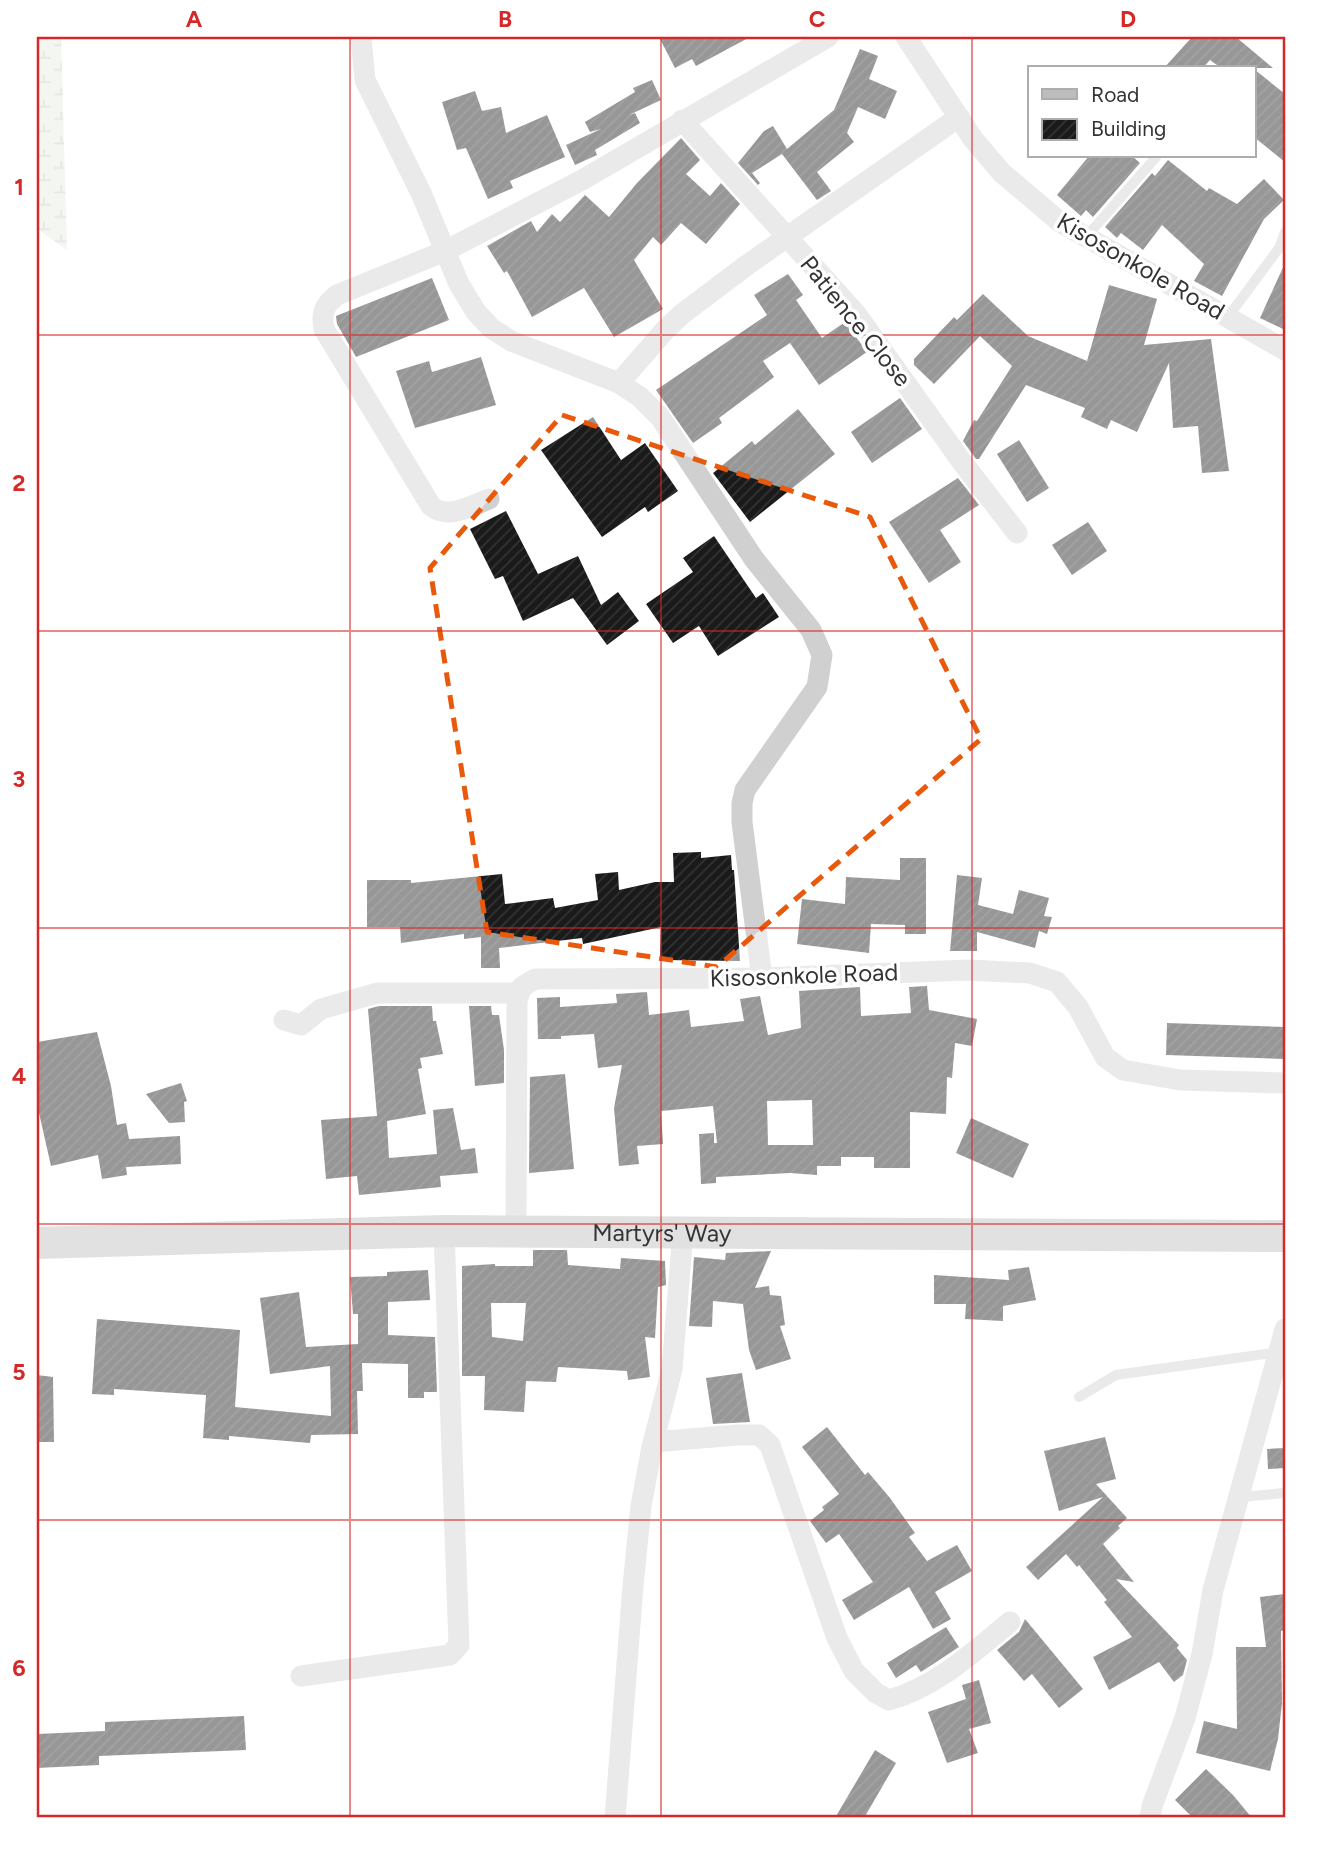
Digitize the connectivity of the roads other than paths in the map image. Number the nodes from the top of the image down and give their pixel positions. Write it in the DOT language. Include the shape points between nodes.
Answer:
graph roads {
  1 [pos="361,37"];
  2 [pos="828,37"];
  3 [pos="906,37"];
  4 [pos="959,117"];
  5 [pos="682,120"];
  6 [pos="1155,158"];
  7 [pos="1285,232"];
  8 [pos="788,237"];
  9 [pos="1086,237"];
  10 [pos="445,251"];
  11 [pos="1228,317"];
  12 [pos="1285,349"];
  13 [pos="619,383"];
  14 [pos="489,499"];
  15 [pos="1017,533"];
  16 [pos="762,978"];
  17 [pos="518,993"];
  18 [pos="284,1020"];
  19 [pos="1285,1083"];
  20 [pos="444,1231"];
  21 [pos="516,1231"];
  22 [pos="683,1231"];
  23 [pos="1285,1236"];
  24 [pos="37,1242"];
  25 [pos="1285,1329"];
  26 [pos="1279,1352"];
  27 [pos="1079,1397"];
  28 [pos="653,1442"];
  29 [pos="1285,1493"];
  30 [pos="1240,1497"];
  31 [pos="1010,1622"];
  32 [pos="301,1676"];
  33 [pos="615,1818"];
  34 [pos="1150,1818"];
  1 -- 10 [label="street" via="365,80"];
  2 -- 5 [label="street"];
  3 -- 4 [label="street, Kisosonkole Road"];
  4 -- 8 [label="street"];
  4 -- 9 [label="street, Kisosonkole Road" via="1002,173 1060,222"];
  5 -- 8 [label="street, Patience Close"];
  5 -- 10 [label="street" via="582,180"];
  6 -- 9 [label="lane"];
  7 -- 11 [label="lane" via="1279,248"];
  8 -- 13 [label="street" via="682,314"];
  8 -- 15 [label="street, Patience Close" via="857,315"];
  9 -- 11 [label="street, Kisosonkole Road"];
  10 -- 13 [label="street" via="459,284 491,328 511,341"];
  10 -- 14 [label="street" via="337,295 326,303 322,318 324,329 431,506 449,513"];
  11 -- 12 [label="street, Kisosonkole Road"];
  13 -- 16 [label="street" via="660,417 754,559 811,630 822,655 817,687 755,773 741,803"];
  16 -- 17 [label="street, Kisosonkole Road" via="535,979"];
  16 -- 19 [label="street, Kisosonkole Road" via="968,970 1030,973 1057,982 1078,1007 1105,1057 1123,1070 1180,1080"];
  17 -- 18 [label="street" via="377,993 321,1009 301,1025"];
  17 -- 21 [label="street"];
  20 -- 21 [label="main road, Martyrs' Way"];
  20 -- 24 [label="main road, Martyrs' Way"];
  20 -- 32 [label="street" via="459,1645 450,1656"];
  21 -- 22 [label="main road, Martyrs' Way"];
  22 -- 23 [label="main road, Martyrs' Way"];
  22 -- 28 [label="street" via="672,1369"];
  25 -- 26 [label="street"];
  26 -- 27 [label="lane" via="1116,1375"];
  26 -- 30 [label="street"];
  28 -- 31 [label="street" via="759,1435 770,1445 837,1638 854,1671 889,1700 913,1693 954,1667"];
  28 -- 33 [label="street" via="641,1506"];
  29 -- 30 [label="lane"];
  30 -- 34 [label="street" via="1213,1590 1185,1718"];
}
